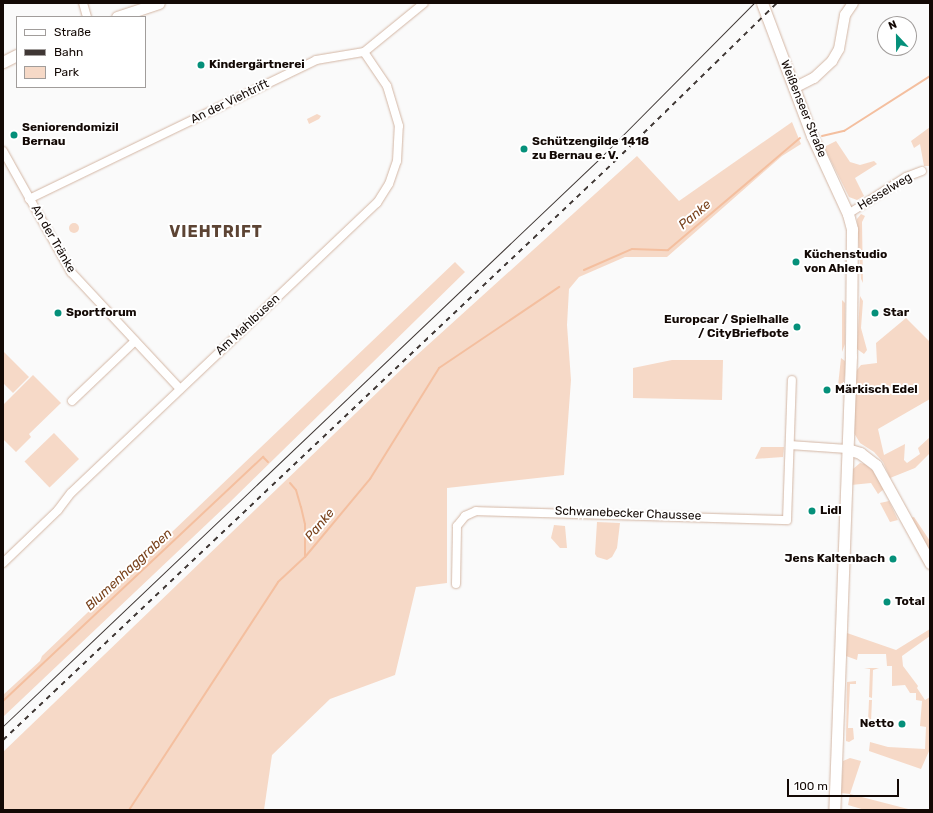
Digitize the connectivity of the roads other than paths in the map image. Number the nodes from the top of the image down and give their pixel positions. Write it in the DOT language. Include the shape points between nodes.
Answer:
graph roads {
  1 [pos="83,3"];
  2 [pos="160,3"];
  3 [pos="424,3"];
  4 [pos="762,3"];
  5 [pos="853,3"];
  6 [pos="87,16"];
  7 [pos="119,16"];
  8 [pos="364,52"];
  9 [pos="16,55"];
  10 [pos="3,62"];
  11 [pos="794,88"];
  12 [pos="3,151"];
  13 [pos="922,171"];
  14 [pos="29,199"];
  15 [pos="848,214"];
  16 [pos="135,341"];
  17 [pos="792,380"];
  18 [pos="180,389"];
  19 [pos="72,401"];
  20 [pos="790,445"];
  21 [pos="847,449"];
  22 [pos="3,563"];
  23 [pos="930,563"];
  24 [pos="456,584"];
  25 [pos="834,810"];
  1 -- 6 [label="street"];
  2 -- 7 [label="main road"];
  3 -- 8 [label="street, An der Viehtrift"];
  4 -- 11 [label="main road, Weißenseer Straße"];
  5 -- 11 [label="street" via="845,15 839,49 832,61 814,78"];
  8 -- 14 [label="street, An der Viehtrift" via="316,60"];
  8 -- 18 [label="street, Am Mahlbusen" via="388,89 399,126 397,161 389,184 377,203"];
  9 -- 10 [label="main road"];
  11 -- 15 [label="main road, Weißenseer Straße" via="812,136"];
  12 -- 14 [label="street, An der Tränke"];
  13 -- 15 [label="street, Hesselweg" via="906,177"];
  14 -- 16 [label="street, An der Tränke" via="71,272"];
  15 -- 21 [label="main road" via="852,229 853,258"];
  16 -- 18 [label="street, An der Tränke"];
  16 -- 19 [label="street"];
  17 -- 20 [label="street, Schwanebecker Chaussee"];
  18 -- 22 [label="street, Am Mahlbusen" via="64,500 58,510"];
  20 -- 21 [label="street"];
  20 -- 24 [label="street, Schwanebecker Chaussee" via="787,520 476,511 465,516 457,526"];
  21 -- 23 [label="main road" via="860,453 876,465"];
  21 -- 25 [label="main road"];
}
